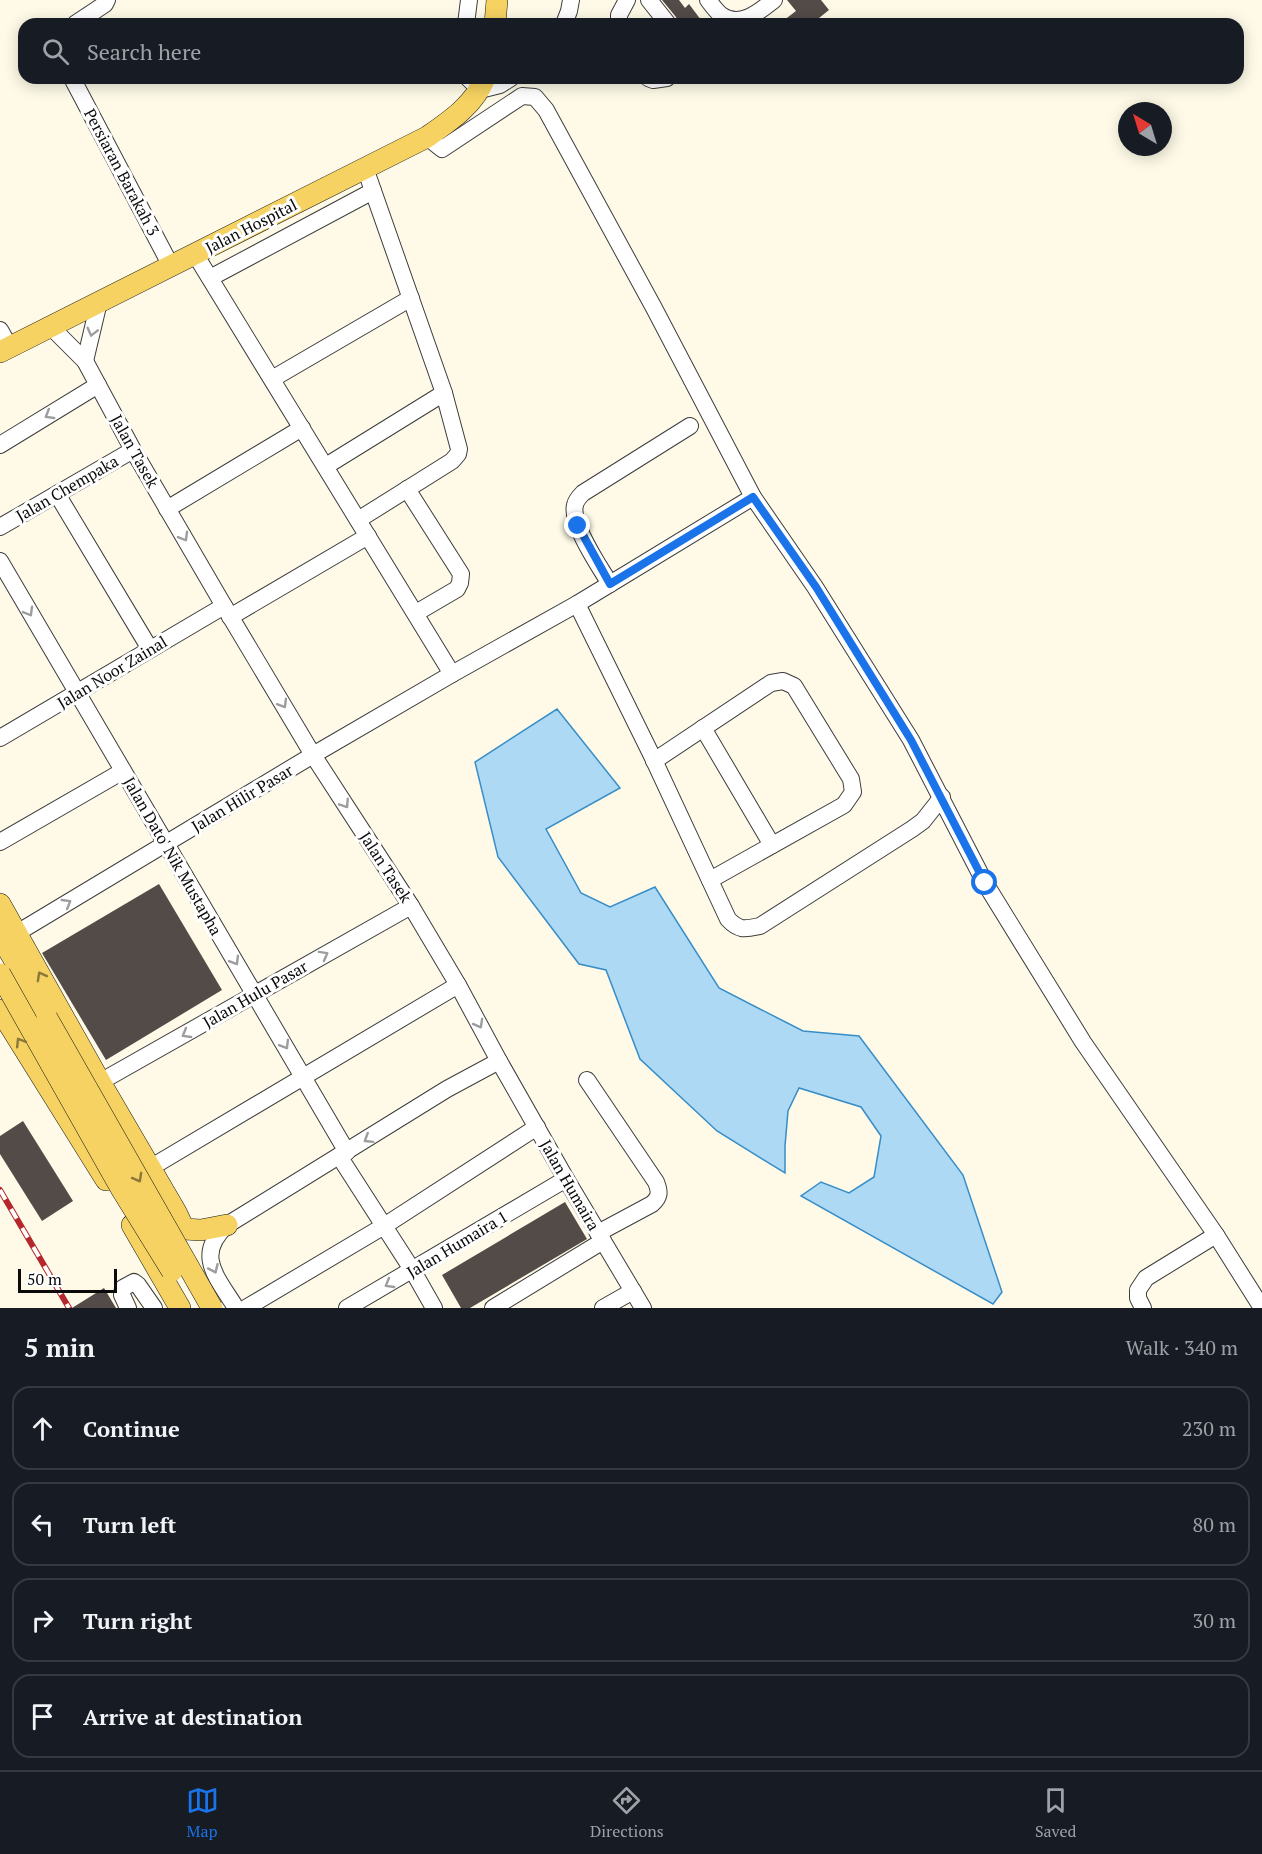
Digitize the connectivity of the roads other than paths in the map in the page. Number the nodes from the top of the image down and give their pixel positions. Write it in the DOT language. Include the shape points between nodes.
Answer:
graph roads {
  1 [pos="107,0"];
  2 [pos="469,0"];
  3 [pos="496,0"];
  4 [pos="571,0"];
  5 [pos="627,0"];
  6 [pos="649,0"];
  7 [pos="708,0"];
  8 [pos="774,0"];
  9 [pos="84,18"];
  10 [pos="467,18"];
  11 [pos="495,18"];
  12 [pos="566,18"];
  13 [pos="619,18"];
  14 [pos="663,18"];
  15 [pos="728,18"];
  16 [pos="746,18"];
  17 [pos="75,84"];
  18 [pos="477,84"];
  19 [pos="427,137"];
  20 [pos="365,168"];
  21 [pos="373,191"];
  22 [pos="195,254"];
  23 [pos="171,266"];
  24 [pos="210,278"];
  25 [pos="411,298"];
  26 [pos="99,302"];
  27 [pos="50,326"];
  28 [pos="3,343"];
  29 [pos="85,361"];
  30 [pos="272,379"];
  31 [pos="98,385"];
  32 [pos="444,393"];
  33 [pos="690,426"];
  34 [pos="302,428"];
  35 [pos="0,445"];
  36 [pos="133,450"];
  37 [pos="326,466"];
  38 [pos="407,489"];
  39 [pos="57,494"];
  40 [pos="753,497"];
  41 [pos="167,509"];
  42 [pos="358,520"];
  43 [pos="0,527"];
  44 [pos="368,536"];
  45 [pos="0,561"];
  46 [pos="610,584"];
  47 [pos="577,604"];
  48 [pos="227,612"];
  49 [pos="416,613"];
  50 [pos="150,649"];
  51 [pos="452,674"];
  52 [pos="77,693"];
  53 [pos="703,728"];
  54 [pos="0,738"];
  55 [pos="313,755"];
  56 [pos="654,761"];
  57 [pos="123,771"];
  58 [pos="942,798"];
  59 [pos="0,842"];
  60 [pos="165,844"];
  61 [pos="772,845"];
  62 [pos="710,880"];
  63 [pos="0,904"];
  64 [pos="411,906"];
  65 [pos="8,934"];
  66 [pos="0,948"];
  67 [pos="0,974"];
  68 [pos="458,986"];
  69 [pos="255,994"];
  70 [pos="0,1010"];
  71 [pos="46,1018"];
  72 [pos="500,1060"];
  73 [pos="303,1076"];
  74 [pos="587,1080"];
  75 [pos="100,1082"];
  76 [pos="537,1126"];
  77 [pos="343,1154"];
  78 [pos="150,1168"];
  79 [pos="566,1179"];
  80 [pos="119,1202"];
  81 [pos="228,1225"];
  82 [pos="384,1226"];
  83 [pos="184,1229"];
  84 [pos="1216,1234"];
  85 [pos="601,1237"];
  86 [pos="413,1271"];
  87 [pos="633,1291"];
  88 [pos="128,1308"];
  89 [pos="154,1308"];
  90 [pos="182,1308"];
  91 [pos="212,1308"];
  92 [pos="236,1308"];
  93 [pos="246,1308"];
  94 [pos="347,1308"];
  95 [pos="434,1308"];
  96 [pos="493,1308"];
  97 [pos="603,1308"];
  98 [pos="643,1308"];
  99 [pos="1143,1308"];
  100 [pos="1262,1308"];
  1 -- 9 [label="street"];
  2 -- 10 [label="street"];
  3 -- 11 [label="main road"];
  4 -- 12 [label="street"];
  5 -- 13 [label="street"];
  6 -- 14 [label="street"];
  7 -- 15 [label="street"];
  8 -- 16 [label="street" via="755,16"];
  17 -- 23 [label="street, Persiaran Barakah 3"];
  18 -- 19 [label="main road, Jalan Hospital" via="469,104"];
  19 -- 20 [label="main road, Jalan Hospital"];
  19 -- 40 [label="street" via="442,149 522,96 535,97 546,110 643,287"];
  20 -- 21 [label="street"];
  20 -- 22 [label="main road, Jalan Hospital"];
  21 -- 24 [label="street"];
  21 -- 25 [label="street"];
  22 -- 23 [label="main road, Jalan Hospital"];
  22 -- 24 [label="street"];
  23 -- 26 [label="main road, Jalan Hospital"];
  24 -- 30 [label="street"];
  25 -- 30 [label="street"];
  25 -- 32 [label="street"];
  26 -- 27 [label="main road, Jalan Hospital"];
  26 -- 29 [label="street, one-way"];
  27 -- 28 [label="main road, Jalan Hospital"];
  27 -- 29 [label="street, Jalan Tasek"];
  29 -- 31 [label="street, Jalan Tasek"];
  30 -- 34 [label="street"];
  31 -- 35 [label="street, one-way"];
  31 -- 36 [label="street, Jalan Tasek"];
  32 -- 37 [label="street"];
  32 -- 38 [label="street" via="458,454"];
  33 -- 46 [label="street" via="591,487 575,502 578,526"];
  34 -- 37 [label="street"];
  34 -- 41 [label="street"];
  36 -- 39 [label="street, Jalan Chempaka"];
  36 -- 41 [label="street, Jalan Tasek"];
  37 -- 42 [label="street"];
  38 -- 42 [label="street"];
  38 -- 49 [label="street" via="461,574 457,589"];
  39 -- 43 [label="street, Jalan Chempaka"];
  39 -- 50 [label="street"];
  40 -- 46 [label="street, Jalan Hilir Pasar"];
  40 -- 58 [label="street" via="816,587 911,740"];
  41 -- 48 [label="street, Jalan Tasek, one-way"];
  42 -- 44 [label="street"];
  44 -- 48 [label="street, Jalan Noor Zainal"];
  44 -- 49 [label="street"];
  45 -- 52 [label="street, Jalan Dato' Nik Mustapha, one-way"];
  46 -- 47 [label="street, Jalan Hilir Pasar"];
  47 -- 51 [label="street, Jalan Hilir Pasar"];
  47 -- 56 [label="street"];
  48 -- 50 [label="street, Jalan Noor Zainal"];
  48 -- 55 [label="street, Jalan Tasek, one-way"];
  49 -- 51 [label="street"];
  50 -- 52 [label="street, Jalan Noor Zainal"];
  51 -- 55 [label="street, Jalan Hilir Pasar"];
  52 -- 54 [label="street, Jalan Noor Zainal"];
  52 -- 57 [label="street, Jalan Dato' Nik Mustapha"];
  53 -- 56 [label="street"];
  53 -- 61 [label="street"];
  53 -- 61 [label="street" via="771,683 783,681 794,686 851,779 853,792 844,805"];
  55 -- 60 [label="street, Jalan Hilir Pasar"];
  55 -- 64 [label="street, Jalan Tasek, one-way"];
  56 -- 62 [label="street"];
  57 -- 59 [label="street"];
  57 -- 60 [label="street, Jalan Dato' Nik Mustapha"];
  58 -- 62 [label="street" via="912,829 760,926 735,927"];
  58 -- 84 [label="street" via="985,883 1083,1042"];
  65 -- 60 [label="street, Jalan Hilir Pasar, one-way"];
  60 -- 69 [label="street, Jalan Dato' Nik Mustapha, one-way"];
  61 -- 62 [label="street"];
  63 -- 65 [label="main road"];
  64 -- 68 [label="street, Jalan Tasek"];
  69 -- 64 [label="street, Jalan Hulu Pasar, one-way"];
  65 -- 71 [label="main road"];
  75 -- 65 [label="main road, one-way"];
  66 -- 71 [label="main road"];
  67 -- 90 [label="main road, bridge" via="122,1190"];
  68 -- 72 [label="street, Jalan Tasek, one-way"];
  68 -- 73 [label="street"];
  69 -- 73 [label="street, Jalan Dato' Nik Mustapha, one-way"];
  69 -- 75 [label="street, Jalan Hulu Pasar, one-way"];
  80 -- 70 [label="main road, one-way"];
  71 -- 91 [label="main road, one-way, bridge"];
  72 -- 76 [label="street, Jalan Humaira"];
  72 -- 77 [label="street, one-way"];
  73 -- 77 [label="street, Jalan Dato' Nik Mustapha"];
  73 -- 78 [label="street"];
  74 -- 85 [label="street" via="659,1190 652,1204"];
  75 -- 78 [label="main road"];
  76 -- 79 [label="street, Jalan Humaira"];
  76 -- 82 [label="street"];
  77 -- 81 [label="street"];
  77 -- 82 [label="street, Jalan Dato' Nik Mustapha"];
  78 -- 83 [label="main road"];
  79 -- 85 [label="street, Jalan Humaira"];
  79 -- 86 [label="street, Jalan Humaira 1"];
  80 -- 83 [label="main road" via="159,1222"];
  80 -- 90 [label="main road"];
  81 -- 83 [label="main road"];
  81 -- 92 [label="street, one-way" via="218,1233 209,1254 212,1267"];
  82 -- 86 [label="street, Jalan Dato' Nik Mustapha"];
  82 -- 93 [label="street"];
  84 -- 99 [label="street" via="1146,1278 1138,1290"];
  84 -- 100 [label="street"];
  85 -- 87 [label="street, Jalan Humaira"];
  85 -- 96 [label="street"];
  86 -- 94 [label="street, Jalan Humaira 1, one-way"];
  86 -- 95 [label="street, Jalan Dato' Nik Mustapha"];
  87 -- 97 [label="street"];
  87 -- 98 [label="street, Jalan Humaira"];
  88 -- 89 [label="street" via="123,1288 134,1282"];
}
